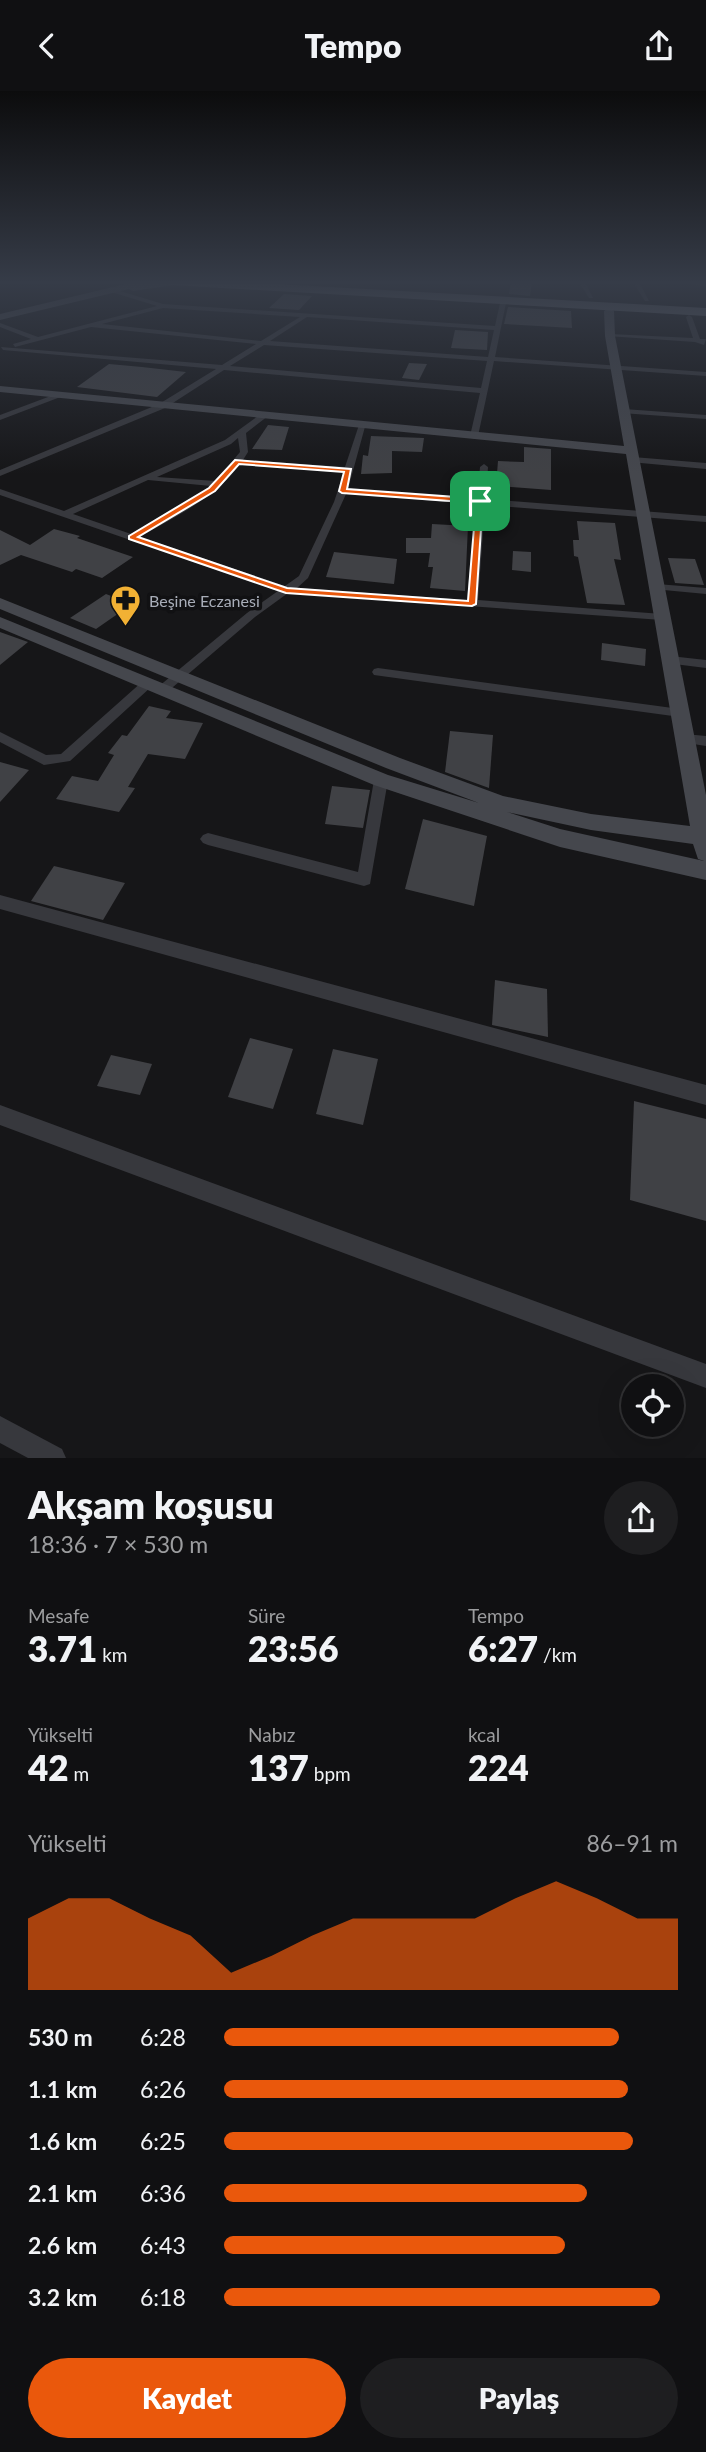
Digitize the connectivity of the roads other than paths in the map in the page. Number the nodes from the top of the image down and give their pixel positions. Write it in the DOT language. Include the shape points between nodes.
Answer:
graph roads {
  1 [pos="258,346"];
  2 [pos="306,346"];
  3 [pos="494,346"];
  4 [pos="612,346"];
  5 [pos="2,348"];
  6 [pos="493,358"];
  7 [pos="616,368"];
  8 [pos="218,369"];
  9 [pos="706,374"];
  10 [pos="0,389"];
  11 [pos="484,391"];
  12 [pos="59,396"];
  13 [pos="162,406"];
  14 [pos="624,411"];
  15 [pos="264,416"];
  16 [pos="706,417"];
  17 [pos="0,418"];
  18 [pos="363,425"];
  19 [pos="242,432"];
  20 [pos="474,436"];
  21 [pos="633,455"];
  22 [pos="237,462"];
  23 [pos="706,466"];
  24 [pos="484,467"];
  25 [pos="349,470"];
  26 [pos="0,473"];
  27 [pos="147,479"];
  28 [pos="219,484"];
  29 [pos="342,491"];
  30 [pos="0,492"];
  31 [pos="480,501"];
  32 [pos="643,512"];
  33 [pos="65,514"];
  34 [pos="706,519"];
  35 [pos="132,537"];
  36 [pos="657,587"];
  37 [pos="286,590"];
  38 [pos="706,591"];
  39 [pos="0,603"];
  40 [pos="472,604"];
  41 [pos="662,617"];
  42 [pos="0,622"];
  43 [pos="670,660"];
  44 [pos="706,664"];
  45 [pos="378,672"];
  46 [pos="178,676"];
  47 [pos="155,687"];
  48 [pos="680,713"];
  49 [pos="0,736"];
  50 [pos="685,739"];
  51 [pos="706,741"];
  52 [pos="381,780"];
  53 [pos="208,839"];
  54 [pos="705,842"];
  55 [pos="706,871"];
  56 [pos="0,902"];
  57 [pos="706,1095"];
  58 [pos="0,1115"];
  59 [pos="706,1376"];
  60 [pos="0,1429"];
  61 [pos="53,1458"];
  1 -- 8 [label="street"];
  2 -- 6 [label="street"];
  3 -- 6 [label="street"];
  4 -- 7 [label="street"];
  5 -- 8 [label="street"];
  6 -- 7 [label="street"];
  6 -- 11 [label="street"];
  7 -- 9 [label="street"];
  7 -- 14 [label="street"];
  8 -- 11 [label="street"];
  8 -- 13 [label="street"];
  10 -- 12 [label="street"];
  11 -- 20 [label="street"];
  12 -- 13 [label="street"];
  12 -- 17 [label="street"];
  13 -- 15 [label="street"];
  13 -- 26 [label="street"];
  14 -- 16 [label="street"];
  14 -- 21 [label="street"];
  15 -- 18 [label="street"];
  15 -- 19 [label="street"];
  18 -- 20 [label="street"];
  18 -- 25 [label="street"];
  19 -- 22 [label="street" via="244,452"];
  19 -- 27 [label="street"];
  20 -- 21 [label="street"];
  21 -- 23 [label="street"];
  21 -- 32 [label="street"];
  22 -- 25 [label="street"];
  22 -- 28 [label="street"];
  24 -- 31 [label="street"];
  25 -- 29 [label="street"];
  27 -- 28 [label="street"];
  27 -- 33 [label="street"];
  28 -- 35 [label="street"];
  29 -- 31 [label="street"];
  29 -- 37 [label="street" via="303,578"];
  30 -- 33 [label="street"];
  31 -- 32 [label="street"];
  31 -- 40 [label="street"];
  32 -- 34 [label="street"];
  32 -- 36 [label="street"];
  33 -- 35 [label="street"];
  35 -- 37 [label="street"];
  36 -- 38 [label="street"];
  36 -- 41 [label="street"];
  37 -- 40 [label="street"];
  37 -- 46 [label="street"];
  39 -- 46 [label="street"];
  40 -- 41 [label="street"];
  41 -- 43 [label="street"];
  42 -- 47 [label="street"];
  43 -- 44 [label="street"];
  43 -- 48 [label="street"];
  45 -- 48 [label="street"];
  46 -- 47 [label="street"];
  46 -- 54 [label="street" via="500,803"];
  47 -- 49 [label="street" via="65,758 44,760"];
  47 -- 52 [label="street"];
  48 -- 50 [label="street"];
  50 -- 51 [label="street"];
  50 -- 54 [label="street"];
  52 -- 53 [label="street" via="364,880"];
  52 -- 55 [label="street" via="560,838"];
  56 -- 57 [label="street"];
  58 -- 59 [label="street"];
  60 -- 61 [label="street"];
}
